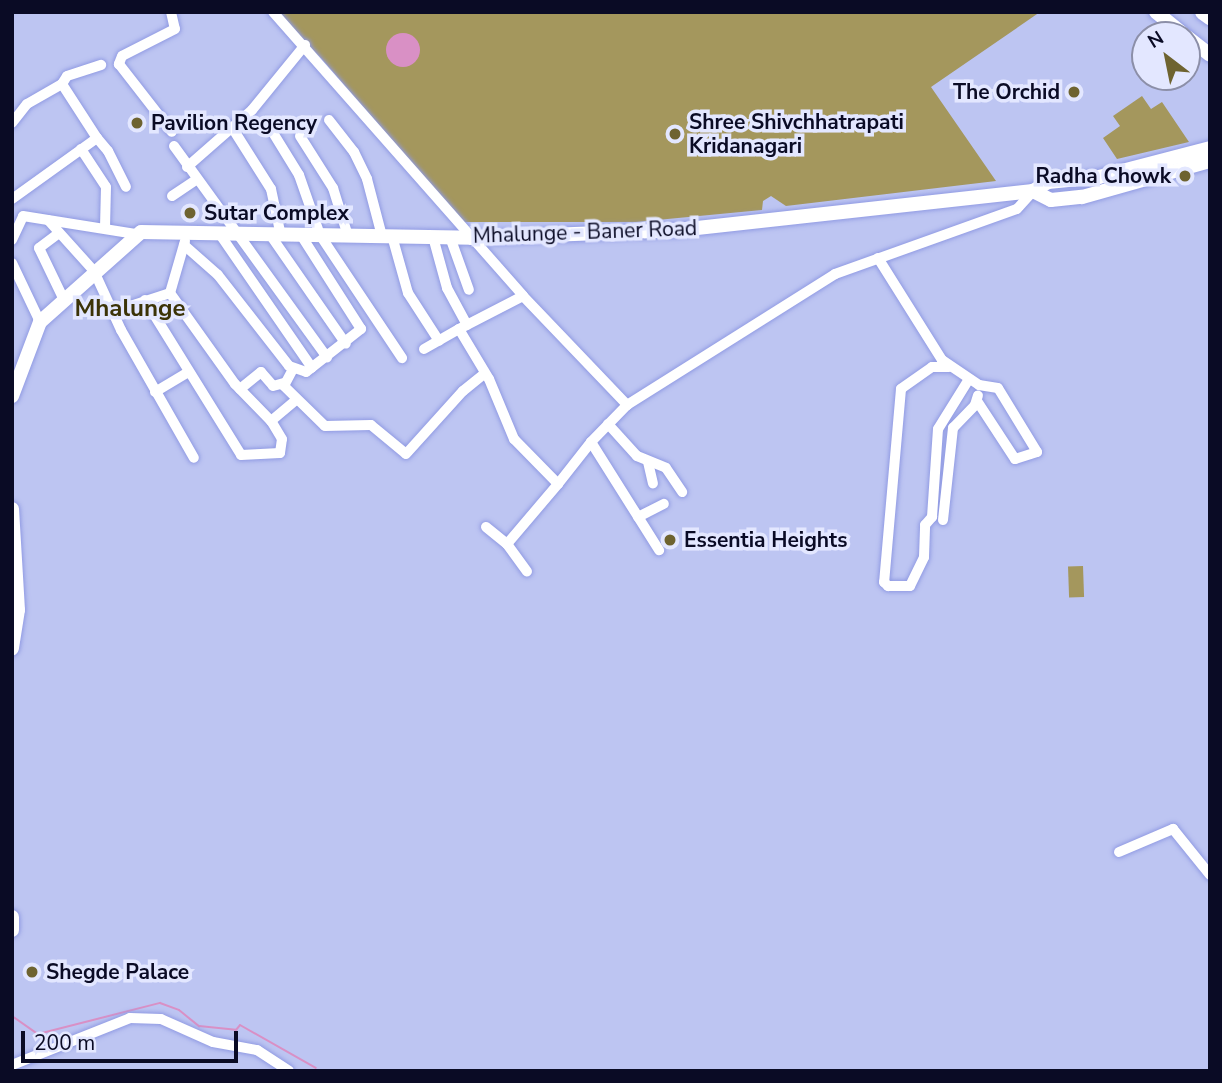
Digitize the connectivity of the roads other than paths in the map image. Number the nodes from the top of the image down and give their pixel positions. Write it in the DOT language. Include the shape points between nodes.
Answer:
graph roads {
  1 [pos="171,12"];
  2 [pos="273,12"];
  3 [pos="1203,12"];
  4 [pos="1210,17"];
  5 [pos="305,45"];
  6 [pos="101,65"];
  7 [pos="62,84"];
  8 [pos="329,120"];
  9 [pos="12,123"];
  10 [pos="267,123"];
  11 [pos="233,129"];
  12 [pos="172,132"];
  13 [pos="300,136"];
  14 [pos="97,138"];
  15 [pos="174,146"];
  16 [pos="1210,148"];
  17 [pos="81,149"];
  18 [pos="1210,162"];
  19 [pos="1166,166"];
  20 [pos="187,167"];
  21 [pos="197,180"];
  22 [pos="126,187"];
  23 [pos="1033,191"];
  24 [pos="172,196"];
  25 [pos="12,199"];
  26 [pos="12,204"];
  27 [pos="23,216"];
  28 [pos="48,220"];
  29 [pos="105,228"];
  30 [pos="59,233"];
  31 [pos="136,234"];
  32 [pos="301,235"];
  33 [pos="320,235"];
  34 [pos="222,236"];
  35 [pos="276,236"];
  36 [pos="348,236"];
  37 [pos="387,236"];
  38 [pos="243,237"];
  39 [pos="433,237"];
  40 [pos="450,237"];
  41 [pos="472,238"];
  42 [pos="12,240"];
  43 [pos="186,240"];
  44 [pos="878,258"];
  45 [pos="12,263"];
  46 [pos="94,271"];
  47 [pos="469,289"];
  48 [pos="170,293"];
  49 [pos="523,296"];
  50 [pos="64,300"];
  51 [pos="145,300"];
  52 [pos="115,311"];
  53 [pos="40,322"];
  54 [pos="463,327"];
  55 [pos="439,341"];
  56 [pos="345,344"];
  57 [pos="424,349"];
  58 [pos="327,357"];
  59 [pos="402,358"];
  60 [pos="312,368"];
  61 [pos="949,368"];
  62 [pos="293,369"];
  63 [pos="188,372"];
  64 [pos="485,373"];
  65 [pos="969,379"];
  66 [pos="284,383"];
  67 [pos="979,385"];
  68 [pos="240,389"];
  69 [pos="155,392"];
  70 [pos="12,396"];
  71 [pos="296,400"];
  72 [pos="977,401"];
  73 [pos="626,405"];
  74 [pos="271,421"];
  75 [pos="608,424"];
  76 [pos="591,442"];
  77 [pos="194,458"];
  78 [pos="648,462"];
  79 [pos="653,483"];
  80 [pos="558,484"];
  81 [pos="682,492"];
  82 [pos="664,504"];
  83 [pos="12,509"];
  84 [pos="638,517"];
  85 [pos="943,520"];
  86 [pos="486,527"];
  87 [pos="507,544"];
  88 [pos="659,550"];
  89 [pos="527,572"];
  90 [pos="12,649"];
  91 [pos="1119,852"];
  92 [pos="1210,875"];
  93 [pos="12,918"];
  94 [pos="12,930"];
  95 [pos="12,1065"];
  96 [pos="289,1071"];
  1 -- 12 [label="street" via="175,29 122,56 119,64"];
  2 -- 5 [label="street"];
  3 -- 4 [label="highway"];
  5 -- 11 [label="street"];
  5 -- 41 [label="street"];
  6 -- 7 [label="street" via="67,76"];
  7 -- 9 [label="street" via="27,104"];
  7 -- 14 [label="street"];
  8 -- 37 [label="street" via="354,152"];
  10 -- 33 [label="street" via="303,183"];
  11 -- 20 [label="street"];
  11 -- 35 [label="street" via="271,189"];
  13 -- 36 [label="street" via="333,188"];
  14 -- 17 [label="street"];
  14 -- 22 [label="street"];
  15 -- 20 [label="street"];
  16 -- 19 [label="main road, Mhalunge - Baner Road"];
  17 -- 25 [label="street"];
  17 -- 29 [label="street" via="106,187"];
  18 -- 19 [label="main road, Mhalunge - Baner Road"];
  19 -- 23 [label="main road, Mhalunge - Baner Road" via="1082,197 1051,200"];
  20 -- 21 [label="street"];
  21 -- 24 [label="street"];
  21 -- 38 [label="street"];
  23 -- 41 [label="main road, Mhalunge - Baner Road" via="679,230"];
  23 -- 44 [label="street" via="1017,209"];
  26 -- 27 [label="street"];
  27 -- 28 [label="street"];
  27 -- 42 [label="street"];
  28 -- 29 [label="street"];
  28 -- 30 [label="street"];
  29 -- 31 [label="street"];
  30 -- 46 [label="street"];
  30 -- 50 [label="street" via="39,248"];
  31 -- 43 [label="main road, Mhalunge - Baner Road"];
  31 -- 46 [label="main road"];
  32 -- 33 [label="main road, Mhalunge - Baner Road"];
  32 -- 35 [label="main road, Mhalunge - Baner Road"];
  32 -- 56 [label="street" via="360,325 360,333"];
  33 -- 36 [label="main road, Mhalunge - Baner Road"];
  33 -- 59 [label="street"];
  34 -- 38 [label="main road, Mhalunge - Baner Road"];
  34 -- 43 [label="main road, Mhalunge - Baner Road"];
  34 -- 60 [label="street"];
  35 -- 38 [label="main road, Mhalunge - Baner Road"];
  35 -- 56 [label="street"];
  36 -- 37 [label="main road, Mhalunge - Baner Road"];
  37 -- 39 [label="main road, Mhalunge - Baner Road"];
  37 -- 55 [label="street" via="408,293"];
  38 -- 58 [label="street"];
  39 -- 40 [label="main road, Mhalunge - Baner Road"];
  39 -- 54 [label="street"];
  40 -- 41 [label="main road, Mhalunge - Baner Road"];
  40 -- 47 [label="street"];
  41 -- 49 [label="street"];
  43 -- 48 [label="street"];
  43 -- 62 [label="street"];
  44 -- 61 [label="street"];
  44 -- 73 [label="street" via="835,274"];
  45 -- 53 [label="street"];
  46 -- 50 [label="main road"];
  46 -- 52 [label="street"];
  48 -- 51 [label="street"];
  48 -- 68 [label="street"];
  49 -- 54 [label="street"];
  49 -- 73 [label="street"];
  50 -- 53 [label="main road"];
  51 -- 52 [label="street"];
  51 -- 63 [label="street"];
  52 -- 69 [label="street"];
  53 -- 70 [label="main road"];
  54 -- 55 [label="street"];
  54 -- 64 [label="street"];
  55 -- 57 [label="street"];
  56 -- 58 [label="street"];
  58 -- 60 [label="street"];
  60 -- 62 [label="street" via="300,373"];
  61 -- 65 [label="street"];
  61 -- 65 [label="street" via="932,367 901,389 884,582 888,586 910,586 924,557 925,525 932,517 938,429"];
  62 -- 66 [label="street"];
  63 -- 69 [label="street"];
  63 -- 74 [label="street" via="241,455 280,453 282,439"];
  64 -- 71 [label="street" via="407,453 371,425 329,428"];
  64 -- 80 [label="street" via="514,439"];
  65 -- 67 [label="street"];
  66 -- 68 [label="street" via="273,386 261,372"];
  66 -- 71 [label="street"];
  67 -- 72 [label="street"];
  67 -- 72 [label="street" via="1002,392 1037,452 1015,459"];
  68 -- 74 [label="street"];
  69 -- 77 [label="street"];
  71 -- 74 [label="street"];
  72 -- 85 [label="street" via="953,428"];
  73 -- 75 [label="street"];
  75 -- 76 [label="street"];
  75 -- 78 [label="street"];
  76 -- 80 [label="street"];
  76 -- 84 [label="street"];
  78 -- 79 [label="street"];
  78 -- 81 [label="street" via="666,468"];
  80 -- 87 [label="street"];
  82 -- 84 [label="street"];
  83 -- 90 [label="main road" via="18,610"];
  84 -- 88 [label="street"];
  86 -- 87 [label="street"];
  87 -- 89 [label="street"];
  91 -- 92 [label="street" via="1173,829"];
  93 -- 94 [label="main road"];
  95 -- 96 [label="street" via="95,1028 140,1018 161,1019 213,1042 257,1050"];
}
